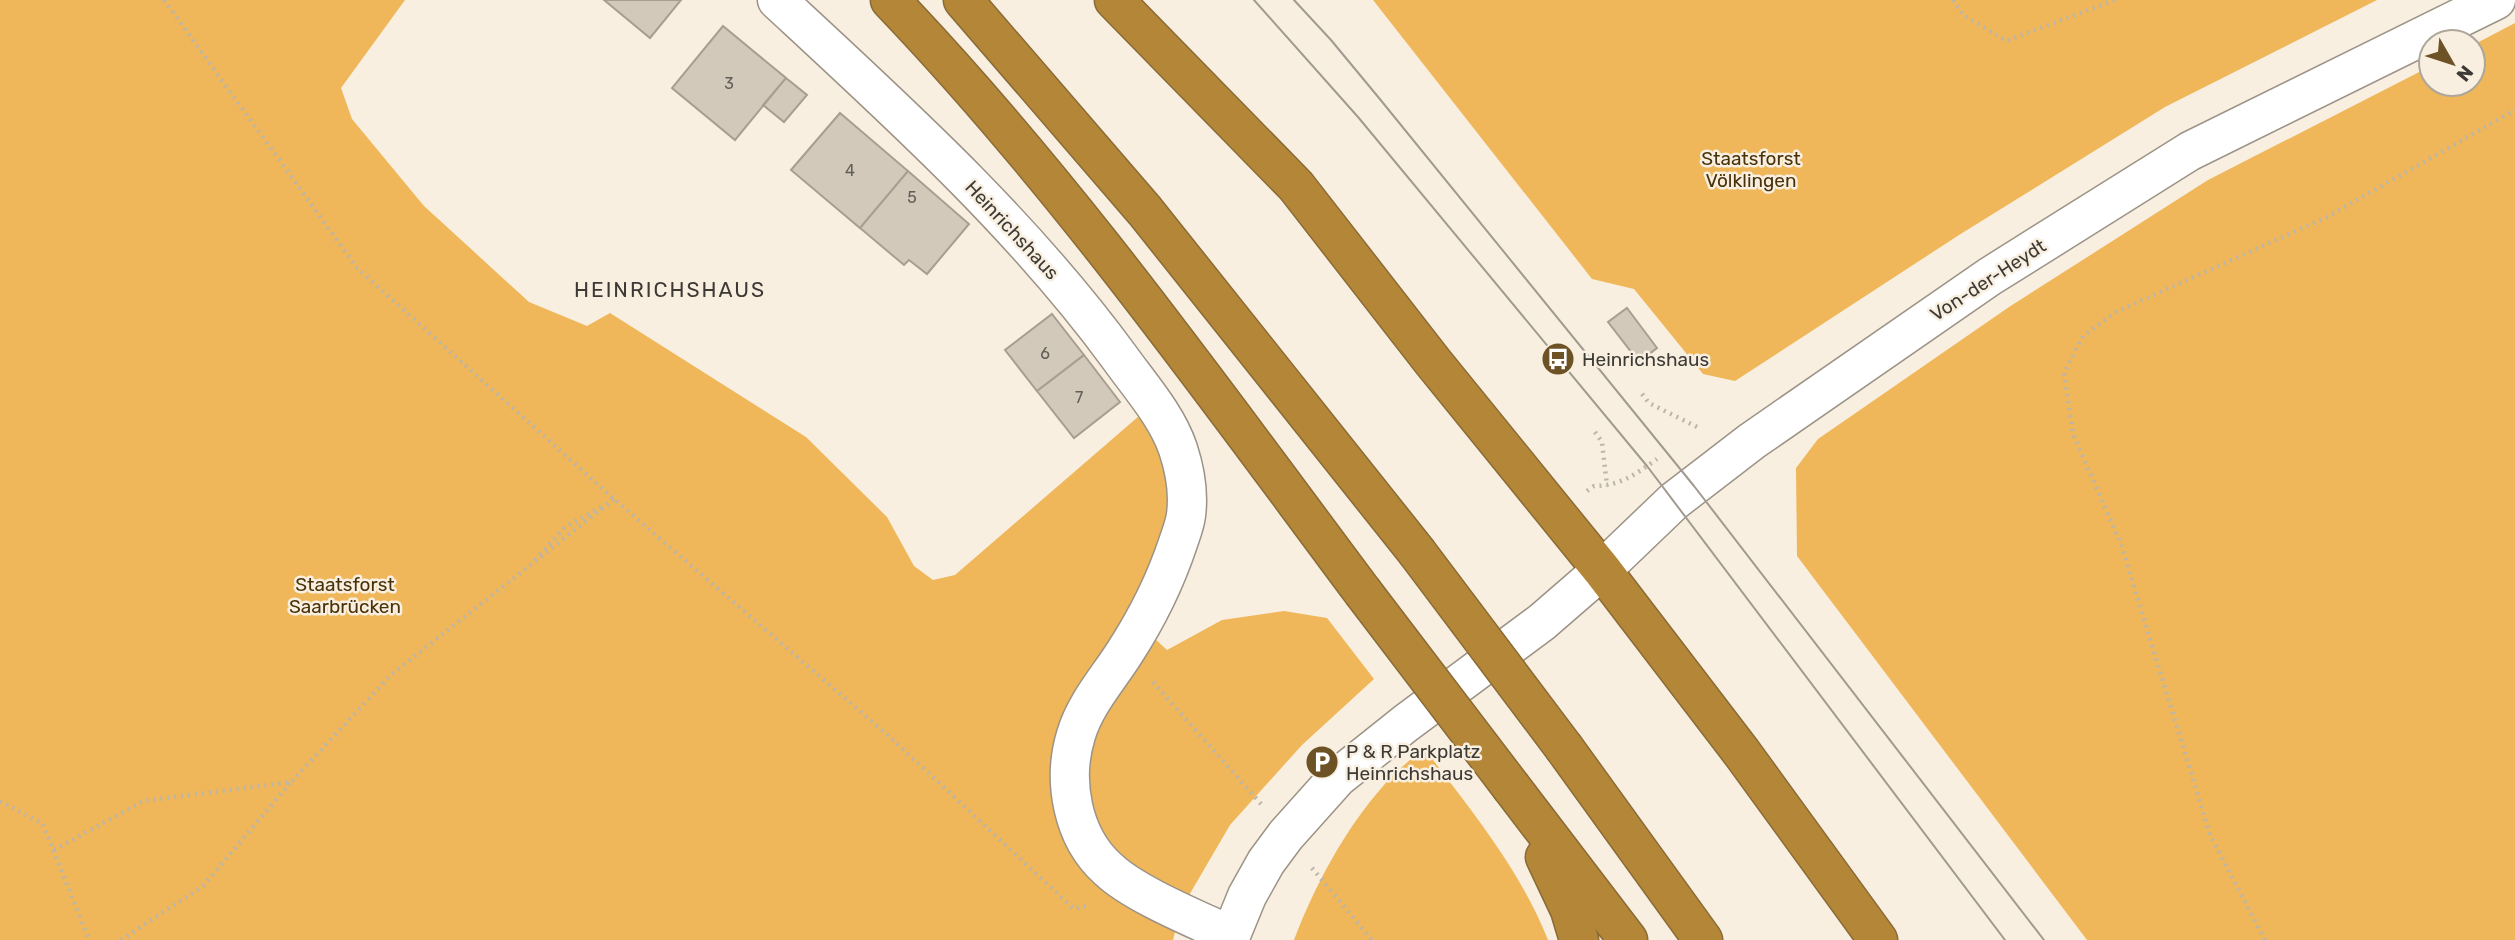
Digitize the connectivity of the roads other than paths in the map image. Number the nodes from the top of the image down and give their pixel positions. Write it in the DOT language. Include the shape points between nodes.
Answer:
graph roads {
  1 [pos="777,0"];
  2 [pos="890,0"];
  3 [pos="963,0"];
  4 [pos="1114,0"];
  5 [pos="2496,0"];
  6 [pos="1602,570"];
  7 [pos="1513,788"];
  8 [pos="1229,937"];
  9 [pos="1579,940"];
  10 [pos="1628,940"];
  11 [pos="1703,940"];
  12 [pos="1878,940"];
  1 -- 8 [label="street, Heinrichshaus" via="890,105 1062,282 1154,404 1177,446 1187,482 1186,517 1155,600 1095,695 1076,735 1070,776 1072,807 1089,847 1108,870"];
  2 -- 7 [label="highway, bridge" via="949,62 1098,239"];
  3 -- 11 [label="highway, bridge" via="1145,211 1416,551"];
  4 -- 6 [label="highway" via="1296,186"];
  5 -- 6 [label="street, Von-der-Heydt" via="2190,151 1989,277 1752,441 1674,501"];
  6 -- 8 [label="street, Von-der-Heydt" via="1337,778 1286,835 1247,896"];
  6 -- 12 [label="highway"];
  7 -- 9 [label="highway" via="1570,910"];
  7 -- 10 [label="highway"];
}
